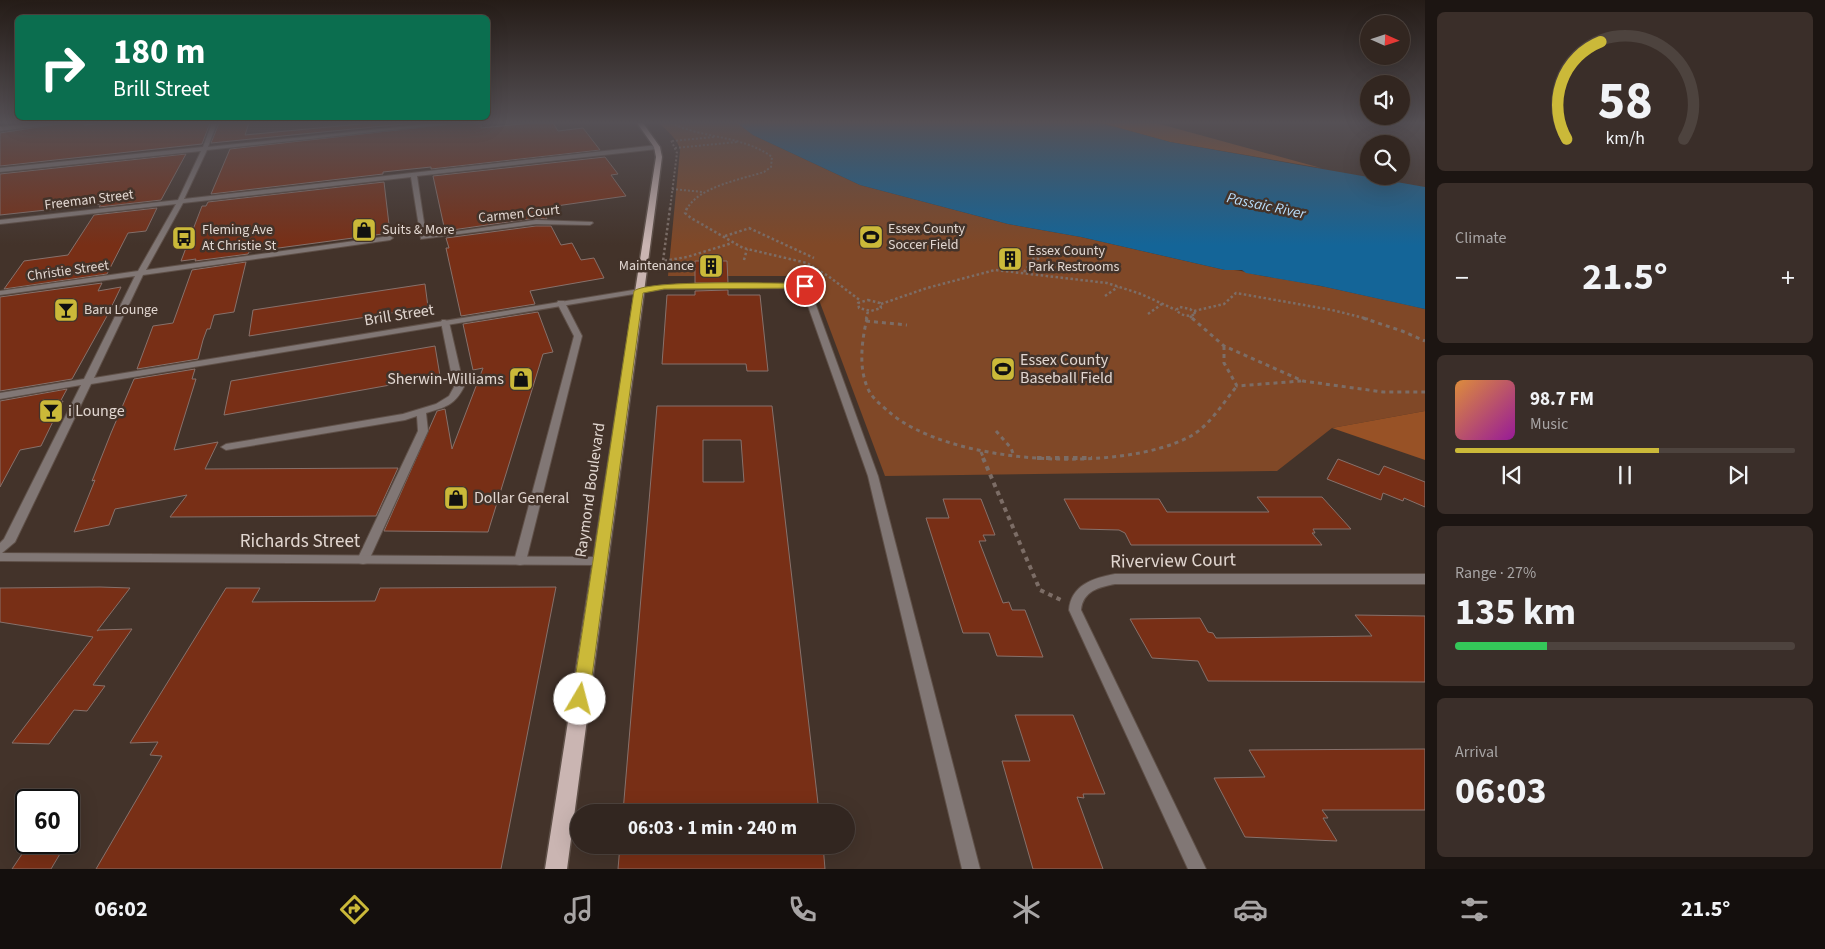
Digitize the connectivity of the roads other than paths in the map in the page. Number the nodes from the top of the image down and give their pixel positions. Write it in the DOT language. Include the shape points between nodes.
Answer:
graph roads {
  1 [pos="63,164"];
  2 [pos="198,164"];
  3 [pos="508,164"];
  4 [pos="658,164"];
  5 [pos="0,170"];
  6 [pos="414,174"];
  7 [pos="180,202"];
  8 [pos="0,222"];
  9 [pos="590,223"];
  10 [pos="390,238"];
  11 [pos="140,274"];
  12 [pos="639,291"];
  13 [pos="0,293"];
  14 [pos="561,303"];
  15 [pos="445,322"];
  16 [pos="87,382"];
  17 [pos="0,396"];
  18 [pos="421,412"];
  19 [pos="226,446"];
  20 [pos="0,549"];
  21 [pos="0,557"];
  22 [pos="363,560"];
  23 [pos="520,561"];
  24 [pos="600,561"];
  25 [pos="1425,579"];
  26 [pos="556,869"];
  27 [pos="971,869"];
  28 [pos="1197,869"];
  1 -- 5 [label="street"];
  2 -- 7 [label="street"];
  3 -- 6 [label="street, Freeman Street"];
  4 -- 12 [label="main road, Raymond Boulevard"];
  6 -- 7 [label="street, Freeman Street"];
  6 -- 9 [label="street, Carmen Court" via="423,238 536,222"];
  7 -- 8 [label="street, Freeman Street"];
  7 -- 11 [label="street"];
  10 -- 11 [label="street, Christie Street"];
  11 -- 13 [label="street, Christie Street"];
  11 -- 16 [label="street"];
  12 -- 14 [label="street, Brill Street"];
  12 -- 24 [label="main road, Raymond Boulevard"];
  12 -- 27 [label="street, Brill Street" via="664,287 805,286 873,476"];
  14 -- 15 [label="street, Brill Street"];
  14 -- 23 [label="street" via="578,336"];
  15 -- 16 [label="street, Brill Street"];
  15 -- 18 [label="street" via="459,386 453,398"];
  16 -- 17 [label="street, Brill Street"];
  16 -- 20 [label="street" via="9,542"];
  18 -- 19 [label="street"];
  18 -- 22 [label="street" via="423,431"];
  21 -- 22 [label="street, Richards Street"];
  22 -- 23 [label="street, Richards Street"];
  23 -- 24 [label="street, Richards Street"];
  24 -- 26 [label="main road, Raymond Boulevard"];
  25 -- 28 [label="street, Riverview Court" via="1115,579 1097,582 1084,590 1075,610"];
}
